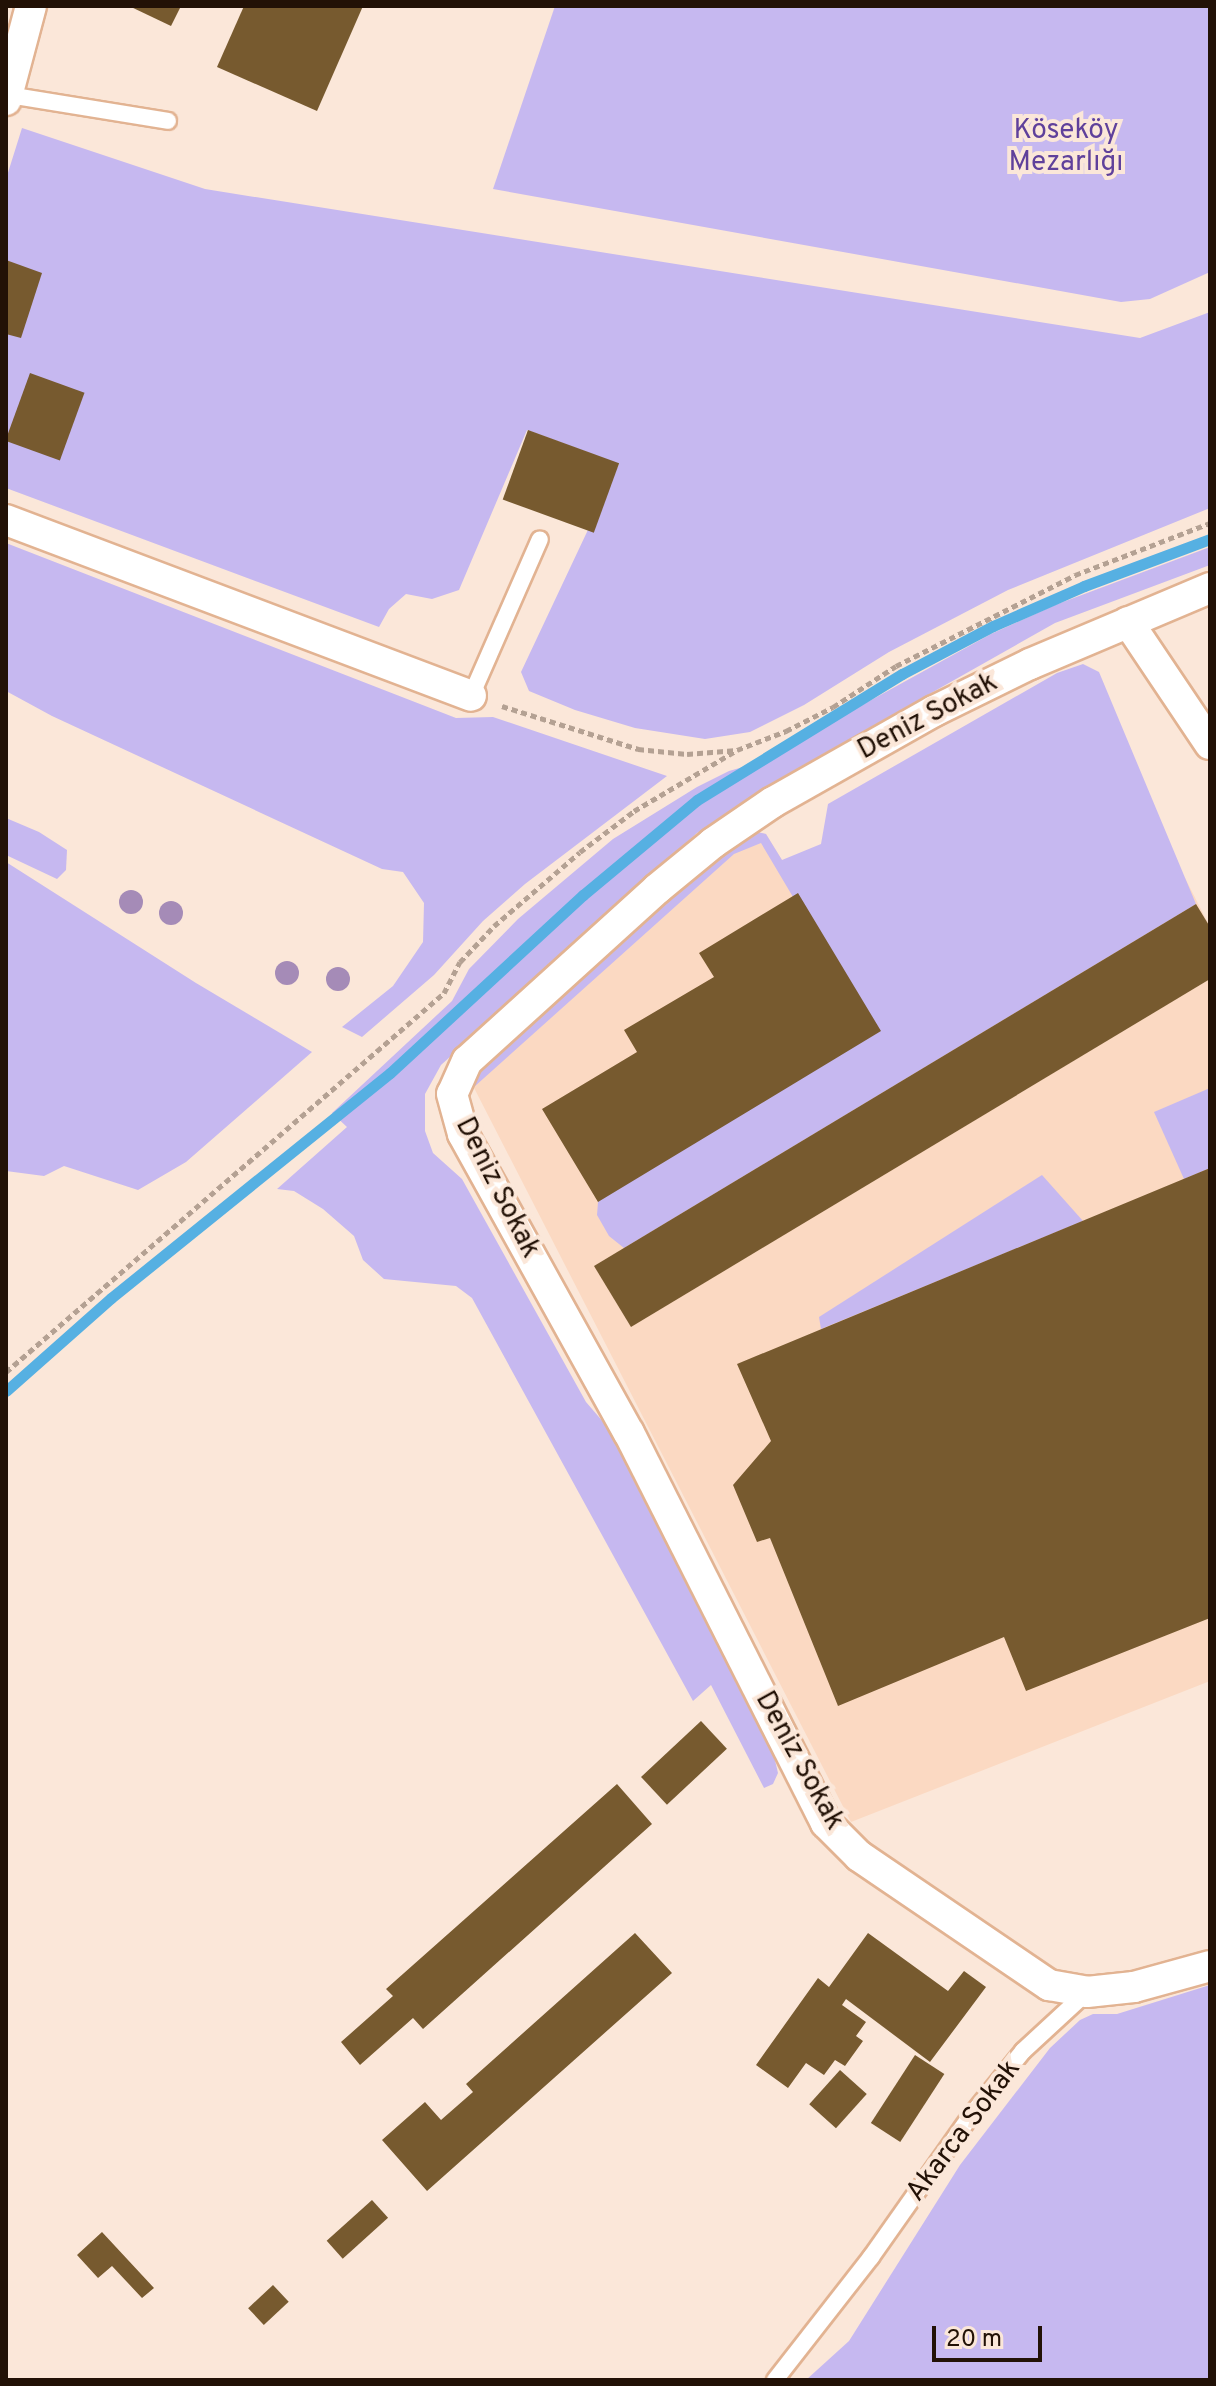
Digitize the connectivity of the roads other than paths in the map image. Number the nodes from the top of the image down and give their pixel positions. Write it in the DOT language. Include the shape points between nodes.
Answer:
graph roads {
  1 [pos="31,6"];
  2 [pos="7,96"];
  3 [pos="168,121"];
  4 [pos="6,520"];
  5 [pos="540,539"];
  6 [pos="1210,588"];
  7 [pos="1128,622"];
  8 [pos="471,696"];
  9 [pos="1210,744"];
  10 [pos="1210,1966"];
  11 [pos="1087,1992"];
  12 [pos="775,2380"];
  1 -- 2 [label="street"];
  2 -- 3 [label="lane"];
  4 -- 8 [label="street"];
  5 -- 8 [label="lane"];
  6 -- 7 [label="street, Deniz Sokak"];
  7 -- 9 [label="street"];
  7 -- 11 [label="street, Deniz Sokak" via="934,711 773,802 713,843 467,1061 452,1094 463,1134 629,1433 826,1823 859,1856 1049,1985"];
  10 -- 11 [label="street" via="1134,1987"];
  11 -- 12 [label="lane, Akarca Sokak" via="1023,2051 969,2118"];
}
